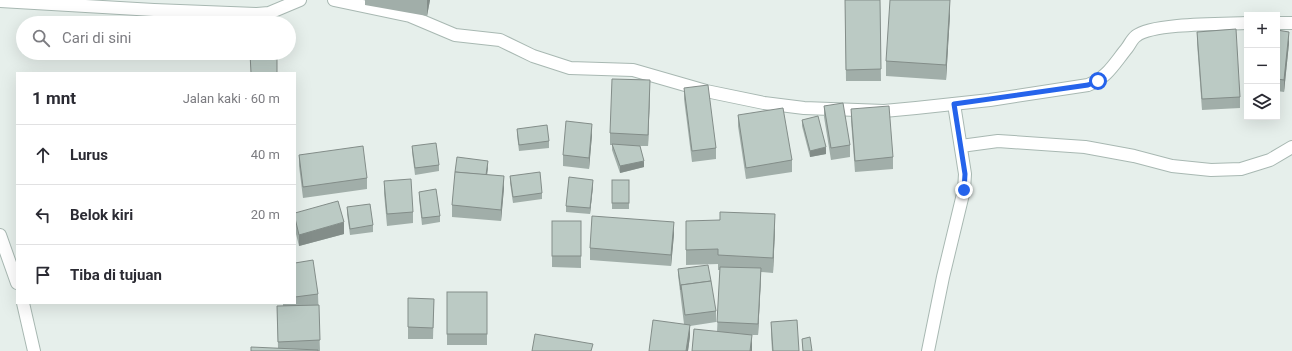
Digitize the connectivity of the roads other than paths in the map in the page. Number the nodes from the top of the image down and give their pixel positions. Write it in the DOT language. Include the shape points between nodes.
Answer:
graph roads {
  1 [pos="300,0"];
  2 [pos="334,0"];
  3 [pos="0,1"];
  4 [pos="1244,23"];
  5 [pos="1280,23"];
  6 [pos="1292,23"];
  7 [pos="954,104"];
  8 [pos="961,146"];
  9 [pos="1292,147"];
  10 [pos="0,235"];
  11 [pos="16,280"];
  12 [pos="23,304"];
  13 [pos="34,351"];
  14 [pos="928,351"];
  1 -- 3 [label="street" via="269,13 257,14"];
  2 -- 7 [label="street" via="410,16 455,35 500,40 533,56 563,66 633,70 706,91 764,103 804,108 884,110"];
  4 -- 7 [label="street" via="1150,29 1134,37 1106,74 1088,85"];
  5 -- 6 [label="street"];
  7 -- 8 [label="street"];
  8 -- 9 [label="street" via="998,141 1085,147 1172,166 1212,170 1241,169 1270,160"];
  8 -- 14 [label="street" via="965,174 964,190"];
  10 -- 11 [label="street"];
  12 -- 13 [label="street"];
}
